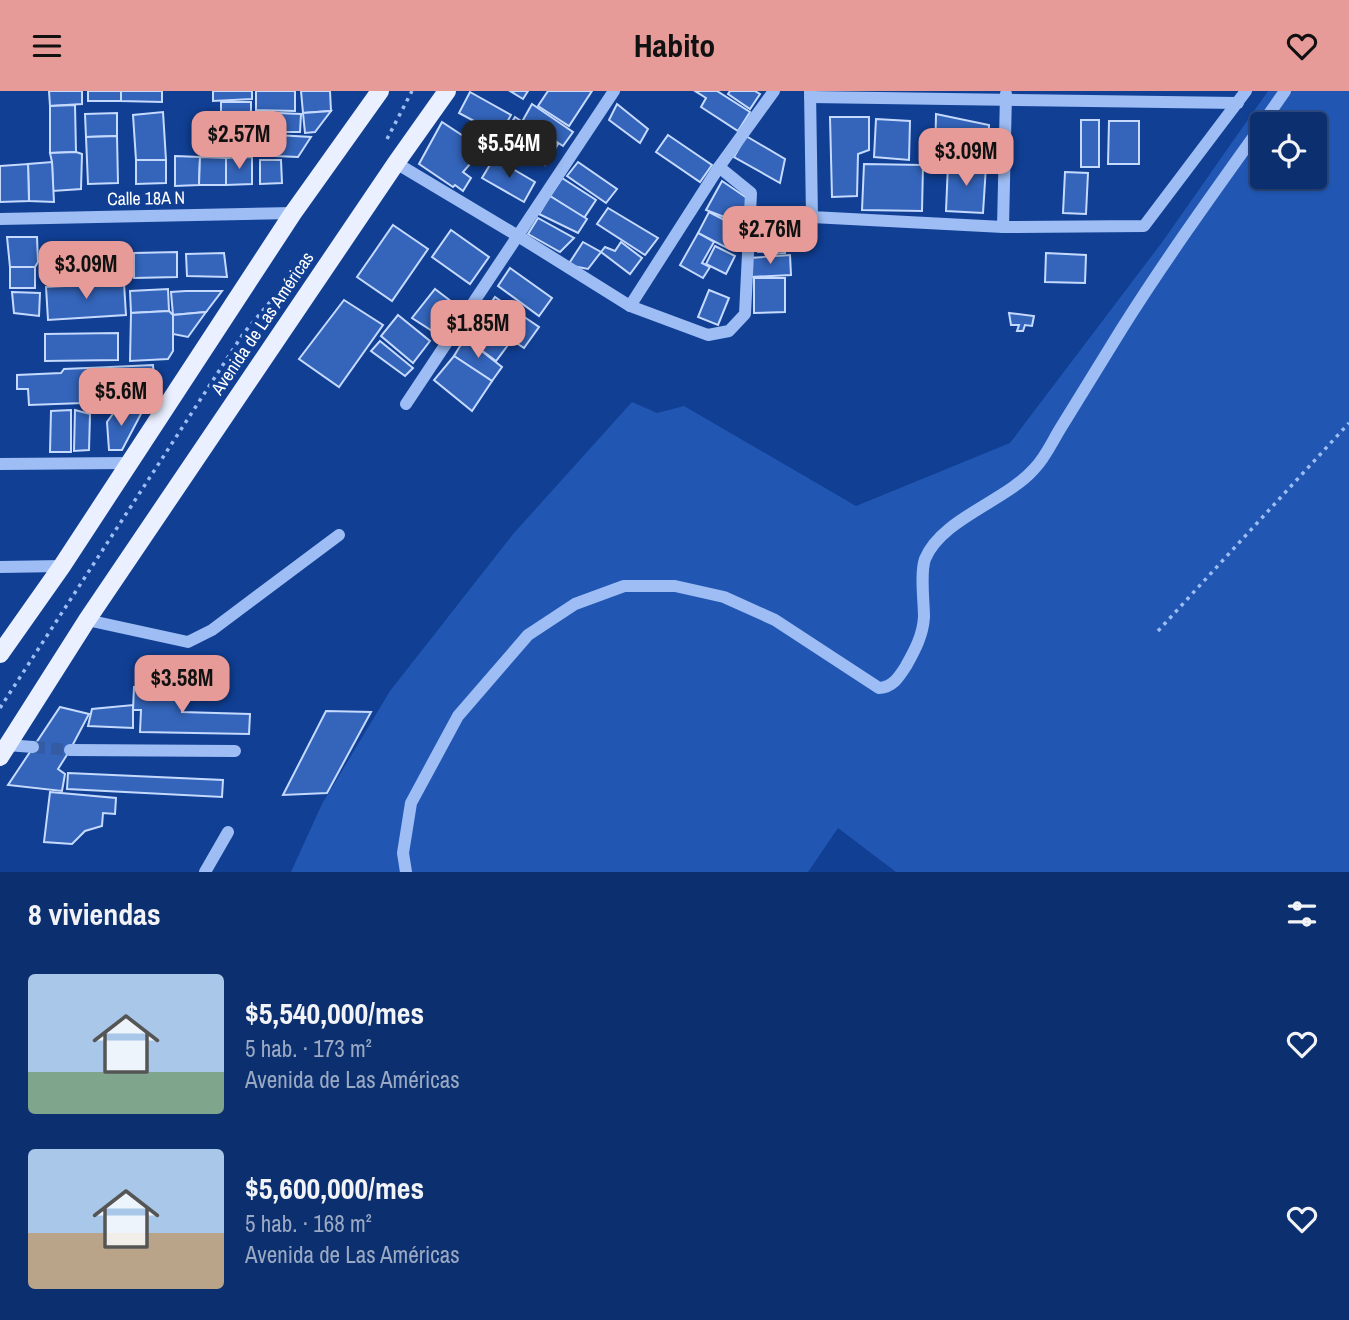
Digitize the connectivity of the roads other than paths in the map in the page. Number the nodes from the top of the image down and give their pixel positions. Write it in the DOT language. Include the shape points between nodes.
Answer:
graph roads {
  1 [pos="380,91"];
  2 [pos="446,91"];
  3 [pos="614,91"];
  4 [pos="774,91"];
  5 [pos="1246,91"];
  6 [pos="1285,91"];
  7 [pos="810,94"];
  8 [pos="1006,95"];
  9 [pos="1238,103"];
  10 [pos="1270,112"];
  11 [pos="1250,141"];
  12 [pos="396,163"];
  13 [pos="719,167"];
  14 [pos="293,213"];
  15 [pos="0,219"];
  16 [pos="1003,226"];
  17 [pos="518,236"];
  18 [pos="630,306"];
  19 [pos="406,404"];
  20 [pos="128,463"];
  21 [pos="0,464"];
  22 [pos="339,535"];
  23 [pos="62,566"];
  24 [pos="0,567"];
  25 [pos="87,620"];
  26 [pos="0,655"];
  27 [pos="33,747"];
  28 [pos="71,750"];
  29 [pos="4,751"];
  30 [pos="235,751"];
  31 [pos="228,832"];
  32 [pos="205,872"];
  33 [pos="406,872"];
  1 -- 14 [label="main road, Avenida de Las Américas"];
  2 -- 12 [label="main road, Avenida de Las Américas"];
  3 -- 17 [label="street"];
  4 -- 13 [label="street"];
  5 -- 9 [label="street"];
  6 -- 10 [label="street"];
  7 -- 8 [label="street"];
  7 -- 16 [label="street" via="811,217"];
  8 -- 9 [label="street"];
  8 -- 16 [label="street"];
  9 -- 16 [label="street" via="1144,226"];
  11 -- 33 [label="street" via="1150,283 1035,469 939,537 925,560 924,614 917,647 898,679 879,688 775,620 724,597 675,586 624,586 575,604 528,635 458,716 411,803 403,853"];
  12 -- 17 [label="street"];
  12 -- 25 [label="main road, Avenida de Las Américas"];
  13 -- 18 [label="street"];
  13 -- 18 [label="street" via="751,193 745,314 729,331 708,335"];
  14 -- 15 [label="street, Calle 18A N"];
  14 -- 20 [label="main road, Avenida de Las Américas"];
  17 -- 18 [label="street"];
  17 -- 19 [label="street"];
  20 -- 21 [label="street"];
  20 -- 23 [label="main road, Avenida de Las Américas"];
  22 -- 25 [label="street" via="212,630 188,642"];
  23 -- 24 [label="street"];
  23 -- 26 [label="main road, Avenida de Las Américas"];
  25 -- 29 [label="main road, Avenida de Las Américas"];
  27 -- 29 [label="street"];
  28 -- 30 [label="street"];
  31 -- 32 [label="street"];
}
